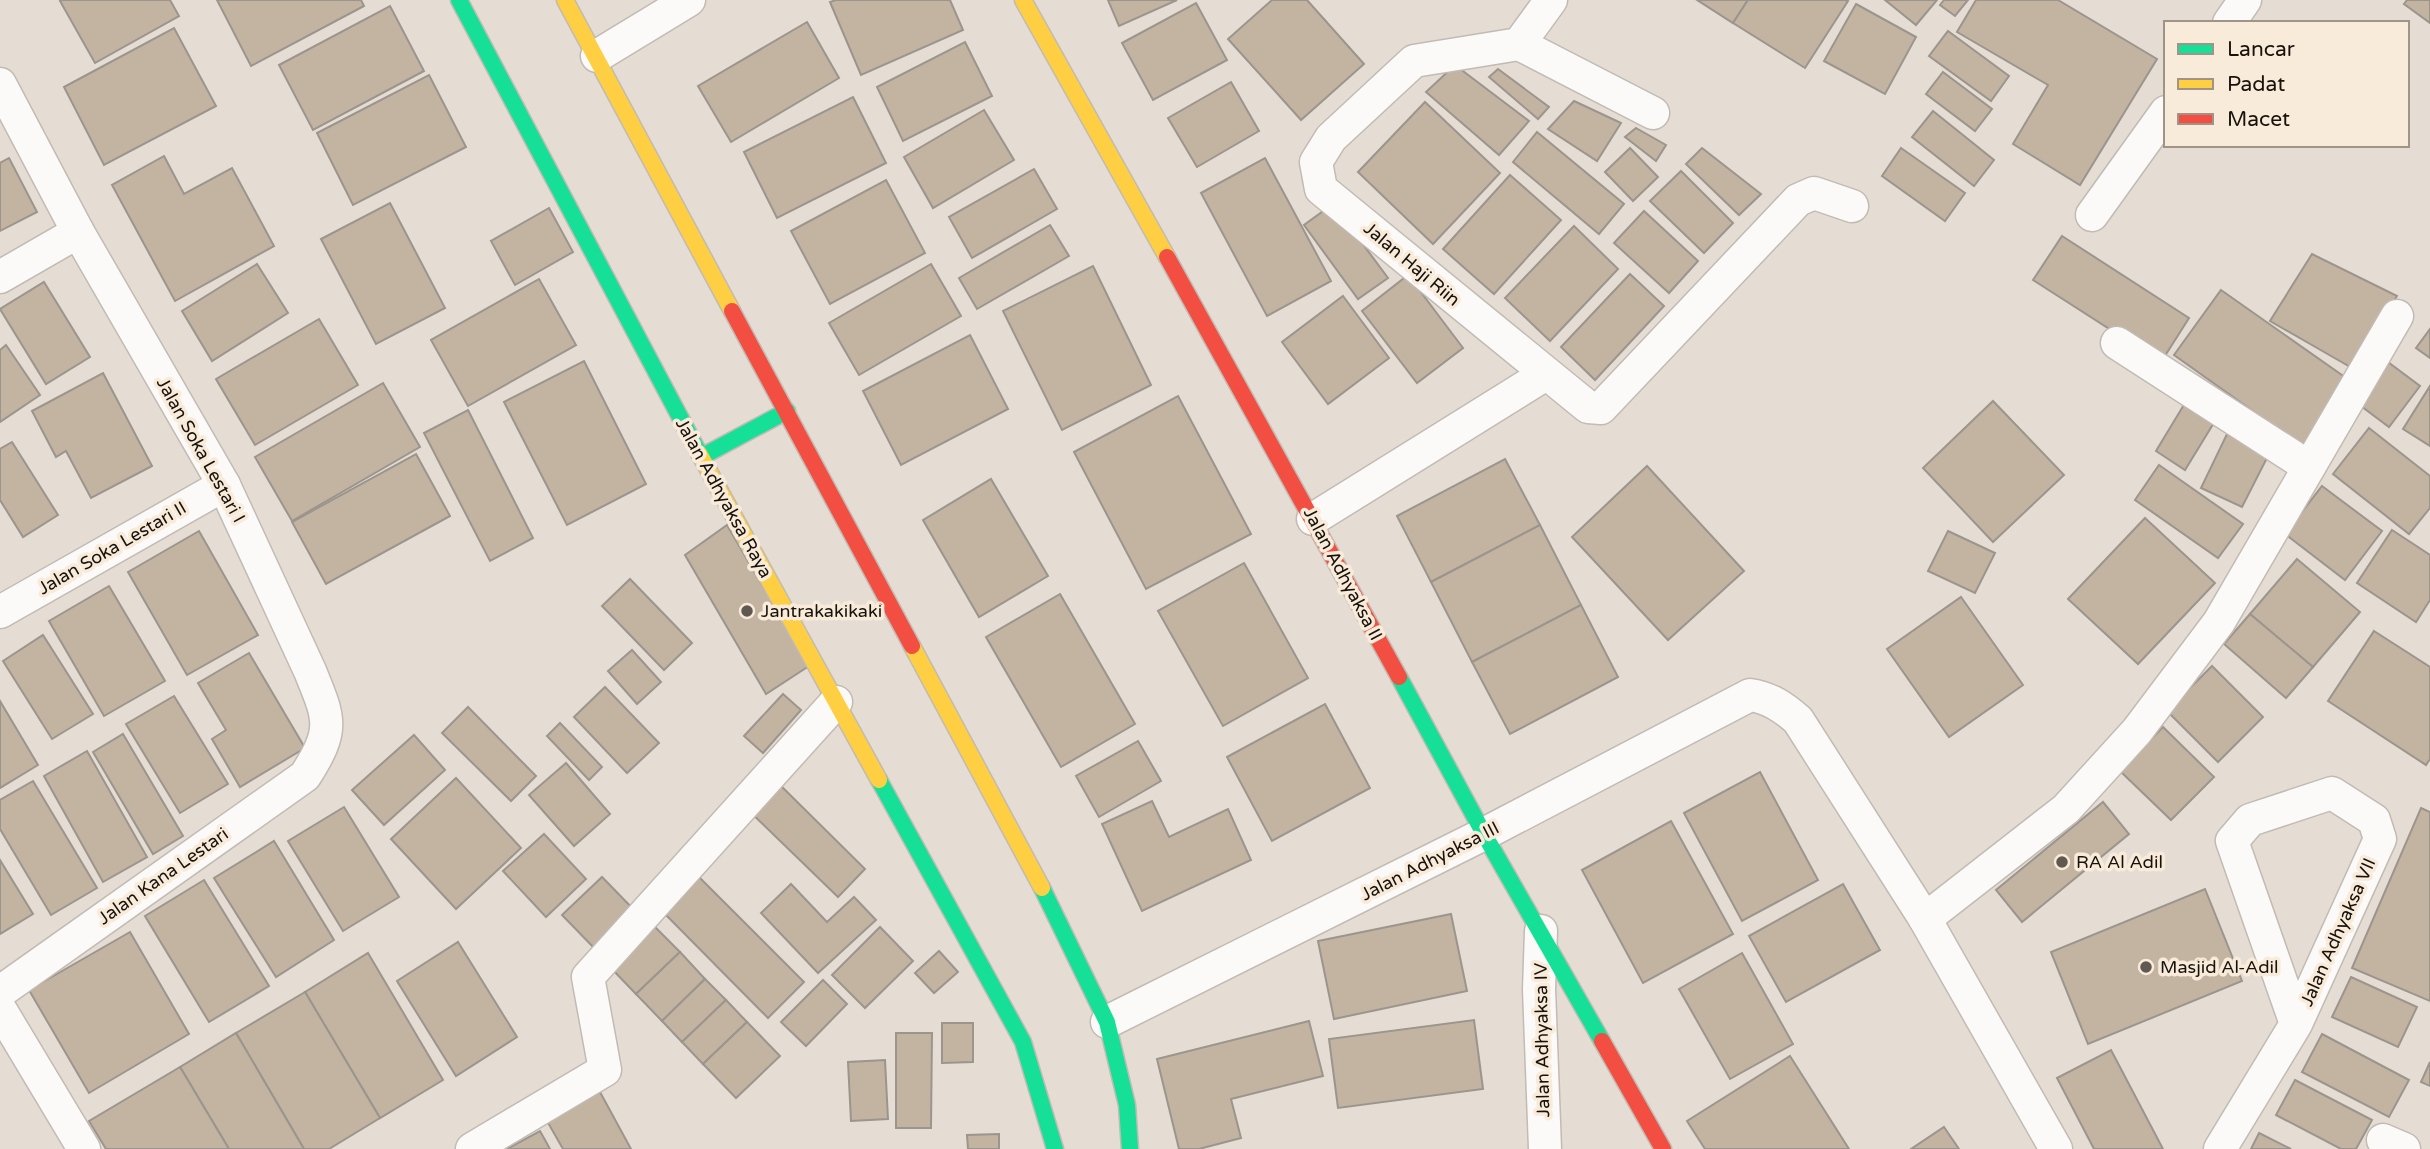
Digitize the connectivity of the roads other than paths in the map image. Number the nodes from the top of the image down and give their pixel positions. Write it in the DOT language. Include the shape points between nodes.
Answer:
graph roads {
  1 [pos="459,0"];
  2 [pos="565,0"];
  3 [pos="690,0"];
  4 [pos="1023,0"];
  5 [pos="1551,0"];
  6 [pos="2245,0"];
  7 [pos="2230,21"];
  8 [pos="1519,44"];
  9 [pos="597,56"];
  10 [pos="0,84"];
  11 [pos="1653,113"];
  12 [pos="2164,115"];
  13 [pos="1852,206"];
  14 [pos="2092,215"];
  15 [pos="78,232"];
  16 [pos="0,277"];
  17 [pos="2397,316"];
  18 [pos="2117,343"];
  19 [pos="1546,374"];
  20 [pos="787,411"];
  21 [pos="701,457"];
  22 [pos="2309,467"];
  23 [pos="224,485"];
  24 [pos="1313,519"];
  25 [pos="0,612"];
  26 [pos="836,702"];
  27 [pos="320,754"];
  28 [pos="1484,834"];
  29 [pos="1925,919"];
  30 [pos="1541,931"];
  31 [pos="0,992"];
  32 [pos="0,1009"];
  33 [pos="1107,1022"];
  34 [pos="2296,1024"];
  35 [pos="84,1149"];
  36 [pos="472,1149"];
  37 [pos="1055,1149"];
  38 [pos="1130,1149"];
  39 [pos="1545,1149"];
  40 [pos="1663,1149"];
  41 [pos="2056,1149"];
  42 [pos="2220,1149"];
  1 -- 21 [label="main road, Jalan Adhyaksa Raya"];
  2 -- 9 [label="main road"];
  3 -- 9 [label="street"];
  4 -- 24 [label="main road, Jalan Adhyaksa II"];
  5 -- 8 [label="street"];
  6 -- 7 [label="street"];
  8 -- 11 [label="street"];
  8 -- 19 [label="street, Jalan Haji Riin" via="1414,61 1331,138 1316,162 1321,189"];
  9 -- 20 [label="main road"];
  10 -- 15 [label="street, Jalan Soka Lestari I"];
  12 -- 14 [label="street"];
  13 -- 19 [label="street, Jalan Haji Riin" via="1814,193 1798,200 1601,408 1588,407"];
  15 -- 16 [label="street"];
  15 -- 23 [label="street, Jalan Soka Lestari I"];
  17 -- 22 [label="street"];
  18 -- 22 [label="street"];
  19 -- 24 [label="street"];
  20 -- 21 [label="main road"];
  20 -- 33 [label="main road" via="1063,928"];
  21 -- 26 [label="main road, Jalan Adhyaksa Raya"];
  22 -- 29 [label="street" via="2219,622 2137,731 2066,809"];
  23 -- 25 [label="street, Jalan Soka Lestari II"];
  23 -- 27 [label="street, Jalan Soka Lestari I" via="322,702 328,726"];
  24 -- 28 [label="main road, Jalan Adhyaksa II"];
  26 -- 36 [label="street" via="588,977 605,1070"];
  26 -- 37 [label="main road, Jalan Adhyaksa Raya" via="1023,1042"];
  27 -- 31 [label="street, Jalan Kana Lestari" via="305,776"];
  28 -- 29 [label="street, Jalan Adhyaksa III" via="1750,695 1781,706 1798,720"];
  28 -- 30 [label="main road, Jalan Adhyaksa II"];
  28 -- 33 [label="street, Jalan Adhyaksa III"];
  29 -- 41 [label="street"];
  30 -- 39 [label="street, Jalan Adhyaksa IV"];
  30 -- 40 [label="main road, Jalan Adhyaksa II"];
  32 -- 35 [label="street"];
  33 -- 38 [label="main road" via="1127,1105"];
  34 -- 34 [label="street, Jalan Adhyaksa VII" via="2380,839 2374,820 2332,793 2250,820 2232,841"];
  34 -- 42 [label="street, Jalan Adhyaksa VII"];
}
